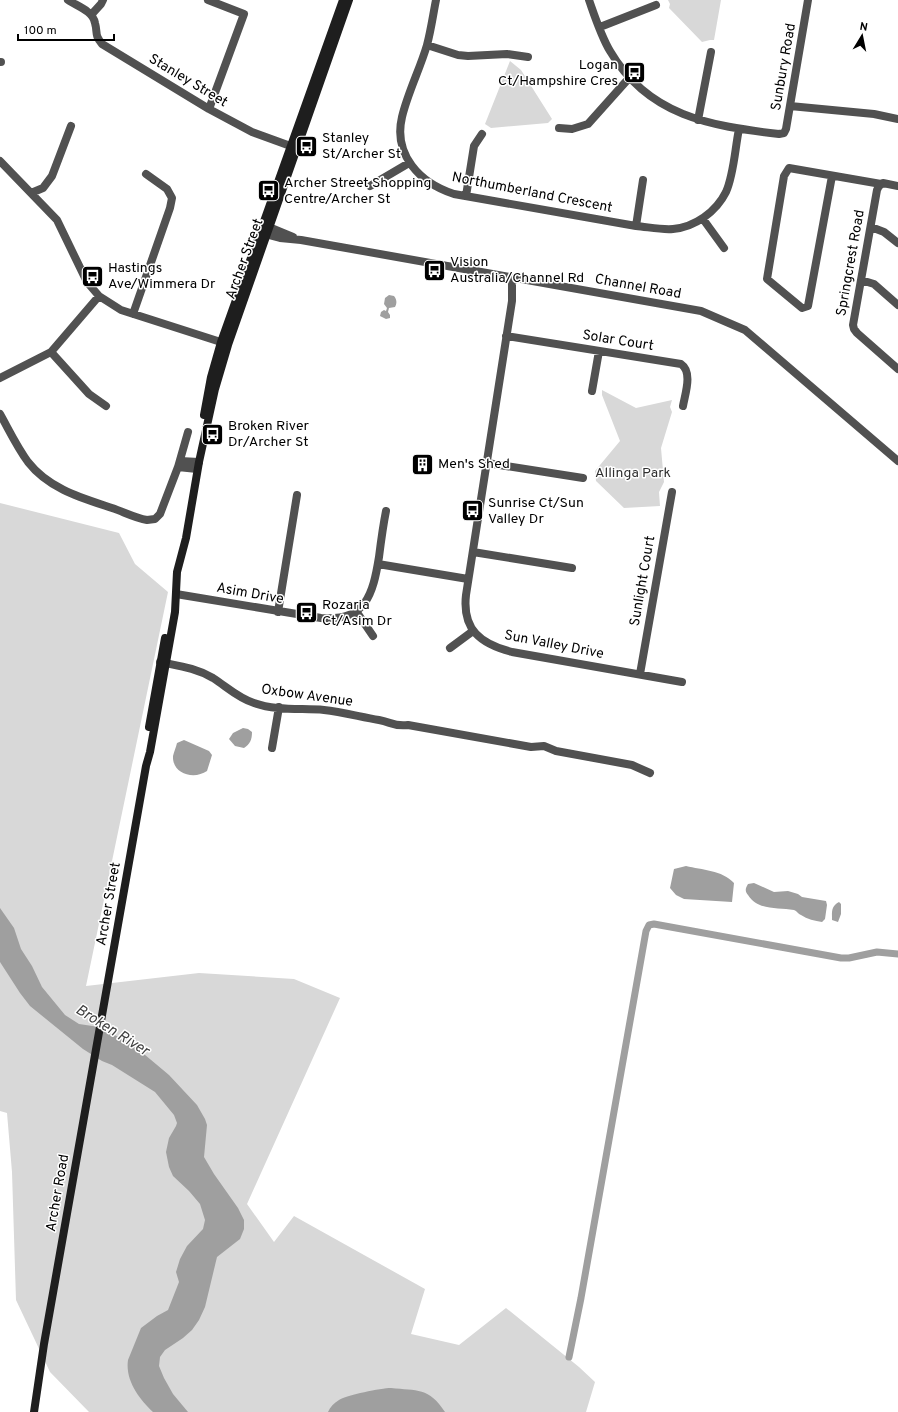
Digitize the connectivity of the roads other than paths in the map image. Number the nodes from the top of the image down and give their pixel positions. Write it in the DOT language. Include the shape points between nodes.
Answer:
graph roads {
  1 [pos="68,0"];
  2 [pos="103,0"];
  3 [pos="208,0"];
  4 [pos="343,0"];
  5 [pos="349,0"];
  6 [pos="436,0"];
  7 [pos="589,0"];
  8 [pos="808,0"];
  9 [pos="656,5"];
  10 [pos="91,15"];
  11 [pos="600,27"];
  12 [pos="331,42"];
  13 [pos="426,45"];
  14 [pos="712,52"];
  15 [pos="528,57"];
  16 [pos="630,77"];
  17 [pos="790,106"];
  18 [pos="210,109"];
  19 [pos="898,118"];
  20 [pos="698,120"];
  21 [pos="71,126"];
  22 [pos="559,128"];
  23 [pos="739,129"];
  24 [pos="482,134"];
  25 [pos="294,147"];
  26 [pos="0,161"];
  27 [pos="409,163"];
  28 [pos="146,174"];
  29 [pos="832,176"];
  30 [pos="643,180"];
  31 [pos="881,184"];
  32 [pos="370,186"];
  33 [pos="898,186"];
  34 [pos="31,193"];
  35 [pos="466,196"];
  36 [pos="703,219"];
  37 [pos="636,226"];
  38 [pos="870,227"];
  39 [pos="265,230"];
  40 [pos="898,243"];
  41 [pos="724,248"];
  42 [pos="515,278"];
  43 [pos="861,280"];
  44 [pos="99,296"];
  45 [pos="898,305"];
  46 [pos="133,314"];
  47 [pos="506,336"];
  48 [pos="225,344"];
  49 [pos="599,351"];
  50 [pos="51,352"];
  51 [pos="898,369"];
  52 [pos="0,378"];
  53 [pos="592,392"];
  54 [pos="106,406"];
  55 [pos="683,406"];
  56 [pos="0,414"];
  57 [pos="188,432"];
  58 [pos="898,461"];
  59 [pos="487,463"];
  60 [pos="179,464"];
  61 [pos="198,466"];
  62 [pos="583,478"];
  63 [pos="672,492"];
  64 [pos="297,495"];
  65 [pos="386,511"];
  66 [pos="473,552"];
  67 [pos="378,564"];
  68 [pos="572,568"];
  69 [pos="468,579"];
  70 [pos="176,595"];
  71 [pos="356,611"];
  72 [pos="278,612"];
  73 [pos="473,631"];
  74 [pos="373,636"];
  75 [pos="450,648"];
  76 [pos="164,662"];
  77 [pos="640,674"];
  78 [pos="682,682"];
  79 [pos="279,707"];
  80 [pos="272,748"];
  81 [pos="650,773"];
  82 [pos="97,1046"];
  83 [pos="44,1344"];
  84 [pos="28,1412"];
  85 [pos="34,1412"];
  1 -- 10 [label="street"];
  2 -- 10 [label="street"];
  3 -- 18 [label="street" via="244,14"];
  4 -- 12 [label="main road, Archer Street"];
  5 -- 12 [label="main road, Archer Street"];
  6 -- 13 [label="street, Northumberland Crescent"];
  7 -- 11 [label="street"];
  8 -- 17 [label="street, Sunbury Road"];
  9 -- 11 [label="street"];
  10 -- 18 [label="street, Stanley Street" via="95,22 96,37 102,44"];
  11 -- 16 [label="street" via="610,50"];
  12 -- 25 [label="main road, Archer Street"];
  13 -- 15 [label="street" via="458,55 506,54"];
  13 -- 27 [label="street, Northumberland Crescent" via="402,117 400,131"];
  14 -- 20 [label="street"];
  16 -- 20 [label="street" via="664,106"];
  16 -- 22 [label="street" via="588,124 572,129"];
  17 -- 19 [label="street"];
  17 -- 23 [label="street, Sunbury Road" via="784,133"];
  18 -- 25 [label="street, Stanley Street" via="252,132"];
  20 -- 23 [label="street"];
  21 -- 34 [label="street" via="52,176 43,188"];
  23 -- 36 [label="street, Northumberland Crescent" via="726,191 715,208"];
  24 -- 35 [label="street" via="474,146"];
  25 -- 39 [label="main road, Archer Street"];
  26 -- 34 [label="street"];
  27 -- 32 [label="street"];
  27 -- 35 [label="street, Northumberland Crescent" via="431,184"];
  28 -- 46 [label="street" via="167,189 172,198"];
  29 -- 29 [label="street" via="789,168 784,176 767,279 802,308 808,306"];
  29 -- 31 [label="street"];
  30 -- 37 [label="street"];
  31 -- 33 [label="street"];
  31 -- 38 [label="street, Springcrest Road" via="877,190"];
  34 -- 44 [label="street" via="57,220 87,282"];
  35 -- 37 [label="street, Northumberland Crescent"];
  36 -- 37 [label="street, Northumberland Crescent" via="672,229"];
  36 -- 41 [label="street"];
  38 -- 40 [label="street" via="884,232"];
  38 -- 43 [label="street, Springcrest Road"];
  39 -- 42 [label="street, Channel Road" via="301,240"];
  39 -- 48 [label="main road, Archer Street"];
  42 -- 47 [label="street, Sun Valley Drive" via="517,284"];
  42 -- 58 [label="street, Channel Road" via="701,311 738,326"];
  43 -- 45 [label="street" via="874,284"];
  43 -- 51 [label="street, Springcrest Road" via="854,329"];
  44 -- 46 [label="street" via="121,310"];
  44 -- 50 [label="street"];
  46 -- 48 [label="street"];
  47 -- 49 [label="street, Solar Court"];
  47 -- 59 [label="street, Sun Valley Drive"];
  48 -- 61 [label="main road, Archer Street" via="212,388"];
  49 -- 53 [label="street"];
  49 -- 55 [label="street, Solar Court" via="683,366 688,377"];
  50 -- 52 [label="street"];
  50 -- 54 [label="street" via="89,394"];
  56 -- 60 [label="street" via="28,463 54,486 144,520 155,519 160,514"];
  57 -- 60 [label="street"];
  59 -- 62 [label="street"];
  59 -- 66 [label="street, Sun Valley Drive"];
  60 -- 61 [label="street"];
  61 -- 70 [label="main road, Archer Street" via="182,572"];
  63 -- 77 [label="street, Sunlight Court"];
  64 -- 72 [label="street"];
  65 -- 67 [label="street, Asim Drive"];
  66 -- 68 [label="street"];
  66 -- 69 [label="street, Sun Valley Drive"];
  67 -- 69 [label="street"];
  67 -- 71 [label="street, Asim Drive" via="369,597"];
  69 -- 73 [label="street, Sun Valley Drive" via="465,603"];
  70 -- 72 [label="street, Asim Drive"];
  70 -- 76 [label="main road, Archer Street" via="175,612"];
  71 -- 72 [label="street, Asim Drive" via="334,619"];
  71 -- 74 [label="street"];
  73 -- 75 [label="street"];
  73 -- 77 [label="street, Sun Valley Drive" via="495,648"];
  76 -- 79 [label="street, Oxbow Avenue" via="197,670 228,690 255,703"];
  76 -- 82 [label="main road, Archer Street"];
  77 -- 78 [label="street, Sun Valley Drive"];
  79 -- 80 [label="street"];
  79 -- 81 [label="street, Oxbow Avenue" via="326,710 387,722 399,720 408,725 531,747 544,746 556,751 632,765"];
  82 -- 83 [label="main road, Archer Road"];
  83 -- 84 [label="main road, Archer Road"];
  83 -- 85 [label="main road, Archer Road"];
}
